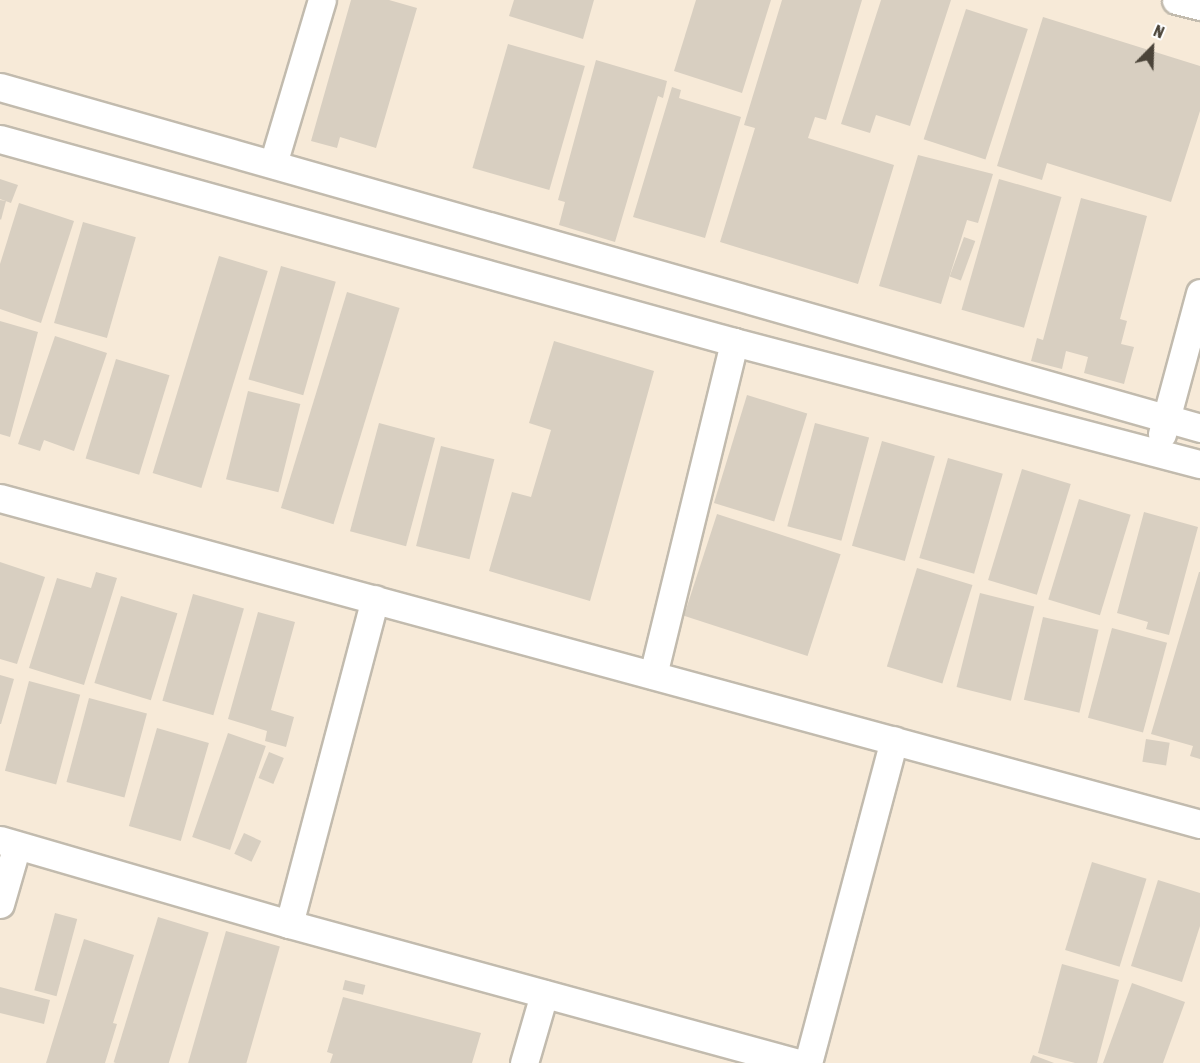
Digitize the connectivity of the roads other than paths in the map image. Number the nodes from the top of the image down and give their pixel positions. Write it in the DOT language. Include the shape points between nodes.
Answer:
graph roads {
  1 [pos="322,0"];
  2 [pos="1176,0"];
  3 [pos="1200,6"];
  4 [pos="0,87"];
  5 [pos="0,139"];
  6 [pos="273,164"];
  7 [pos="1200,294"];
  8 [pos="734,342"];
  9 [pos="1166,419"];
  10 [pos="1200,428"];
  11 [pos="1156,453"];
  12 [pos="1200,464"];
  13 [pos="0,498"];
  14 [pos="375,600"];
  15 [pos="653,675"];
  16 [pos="894,740"];
  17 [pos="1200,824"];
  18 [pos="8,843"];
  19 [pos="0,904"];
  20 [pos="289,924"];
  21 [pos="544,994"];
  22 [pos="524,1063"];
  23 [pos="798,1063"];
  24 [pos="807,1063"];
  1 -- 6 [label="street"];
  2 -- 3 [label="street"];
  4 -- 6 [label="street"];
  5 -- 8 [label="street"];
  6 -- 9 [label="street"];
  7 -- 9 [label="street"];
  8 -- 11 [label="street"];
  8 -- 15 [label="street"];
  9 -- 10 [label="street"];
  9 -- 11 [label="street"];
  11 -- 12 [label="street"];
  13 -- 14 [label="street"];
  14 -- 15 [label="street"];
  14 -- 20 [label="street"];
  15 -- 16 [label="street"];
  16 -- 17 [label="street"];
  16 -- 24 [label="street"];
  18 -- 19 [label="street"];
  18 -- 20 [label="street"];
  20 -- 21 [label="street"];
  21 -- 22 [label="street"];
  21 -- 23 [label="street"];
}
